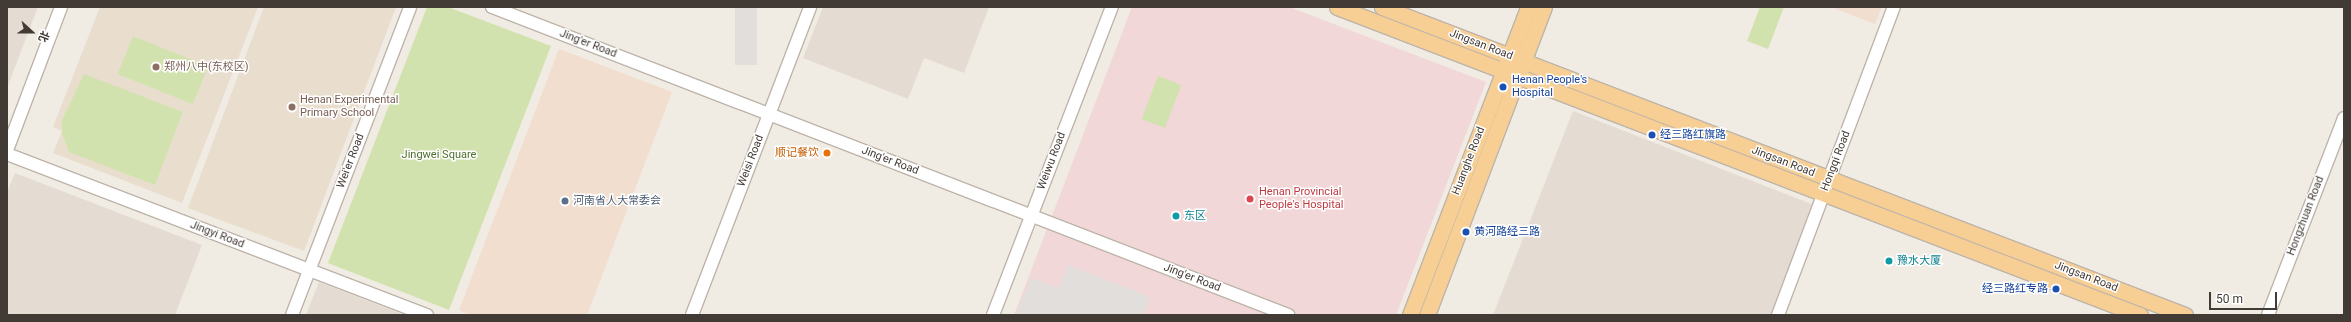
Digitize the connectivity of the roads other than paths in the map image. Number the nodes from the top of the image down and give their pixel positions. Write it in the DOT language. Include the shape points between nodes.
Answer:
graph roads {
  1 [pos="61,7"];
  2 [pos="410,7"];
  3 [pos="492,7"];
  4 [pos="810,7"];
  5 [pos="1112,7"];
  6 [pos="1337,7"];
  7 [pos="1382,7"];
  8 [pos="1528,7"];
  9 [pos="1544,7"];
  10 [pos="1894,7"];
  11 [pos="1509,56"];
  12 [pos="1524,62"];
  13 [pos="1503,71"];
  14 [pos="1518,77"];
  15 [pos="769,114"];
  16 [pos="2344,118"];
  17 [pos="7,150"];
  18 [pos="7,154"];
  19 [pos="1829,179"];
  20 [pos="1824,194"];
  21 [pos="1031,216"];
  22 [pos="309,270"];
  23 [pos="292,315"];
  24 [pos="427,315"];
  25 [pos="692,315"];
  26 [pos="993,315"];
  27 [pos="1288,315"];
  28 [pos="1410,315"];
  29 [pos="1427,315"];
  30 [pos="1778,315"];
  31 [pos="2140,315"];
  32 [pos="2185,315"];
  33 [pos="2268,315"];
  1 -- 17 [label="street"];
  2 -- 22 [label="street, Wei'er Road"];
  3 -- 15 [label="street, Jing'er Road"];
  4 -- 15 [label="street, Weisi Road"];
  5 -- 21 [label="street, Weiwu Road"];
  6 -- 13 [label="main road, Jingsan Road"];
  7 -- 11 [label="main road, Jingsan Road"];
  8 -- 11 [label="main road, Huanghe Road"];
  9 -- 12 [label="main road, Huanghe Road"];
  10 -- 19 [label="street, Hongqi Road"];
  11 -- 12 [label="main road, Jingsan Road"];
  11 -- 13 [label="main road, Huanghe Road"];
  12 -- 14 [label="main road, Huanghe Road"];
  12 -- 19 [label="main road, Jingsan Road"];
  13 -- 14 [label="main road, Jingsan Road"];
  13 -- 28 [label="main road, Huanghe Road"];
  14 -- 20 [label="main road, Jingsan Road"];
  14 -- 29 [label="main road, Huanghe Road"];
  15 -- 21 [label="street, Jing'er Road"];
  15 -- 25 [label="street, Weisi Road"];
  16 -- 33 [label="street, Hongzhuan Road"];
  18 -- 22 [label="street, Jingyi Road"];
  19 -- 20 [label="street, Hongqi Road"];
  19 -- 32 [label="main road, Jingsan Road"];
  20 -- 30 [label="street, Hongqi Road"];
  20 -- 31 [label="main road, Jingsan Road"];
  21 -- 26 [label="street, Weiwu Road"];
  21 -- 27 [label="street, Jing'er Road"];
  22 -- 23 [label="street, Wei'er Road"];
  22 -- 24 [label="street, Jingyi Road"];
}
